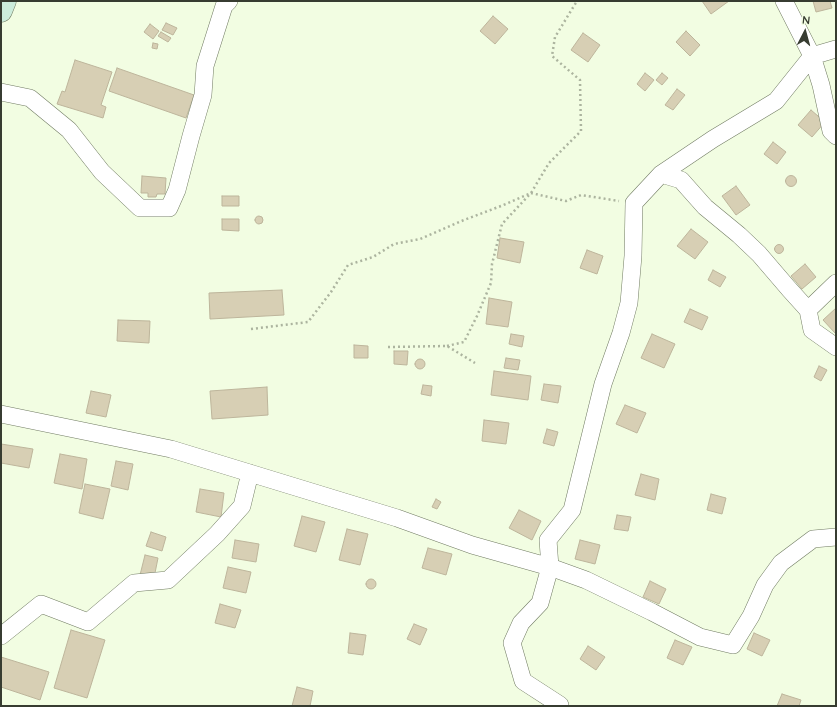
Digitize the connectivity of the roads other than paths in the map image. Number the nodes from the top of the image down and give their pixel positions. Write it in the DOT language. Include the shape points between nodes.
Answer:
graph roads {
  1 [pos="5,1"];
  2 [pos="229,1"];
  3 [pos="784,1"];
  4 [pos="1,11"];
  5 [pos="836,49"];
  6 [pos="812,56"];
  7 [pos="1,92"];
  8 [pos="836,136"];
  9 [pos="661,174"];
  10 [pos="836,283"];
  11 [pos="808,310"];
  12 [pos="836,347"];
  13 [pos="1,414"];
  14 [pos="250,473"];
  15 [pos="836,537"];
  16 [pos="550,567"];
  17 [pos="1,636"];
  18 [pos="560,705"];
  1 -- 4 [label="street"];
  2 -- 7 [label="street" via="224,6 205,66 203,95 177,190 169,208 140,208 102,172 69,130 30,98"];
  3 -- 6 [label="street"];
  5 -- 6 [label="street"];
  6 -- 8 [label="street" via="830,131"];
  6 -- 9 [label="street" via="776,101"];
  9 -- 11 [label="street" via="681,180 705,207 759,254"];
  9 -- 16 [label="street" via="634,203 629,303 603,384 572,510 548,540"];
  10 -- 11 [label="street"];
  11 -- 12 [label="street" via="812,330"];
  13 -- 14 [label="street" via="171,449"];
  14 -- 16 [label="street" via="397,518 472,545"];
  14 -- 17 [label="street" via="242,506 217,534 168,580 134,583 88,622 41,604"];
  15 -- 16 [label="street" via="813,539 781,564 765,585 751,616 733,645 700,637 586,580"];
  16 -- 18 [label="street" via="540,603 521,623 512,643 523,681"];
}
